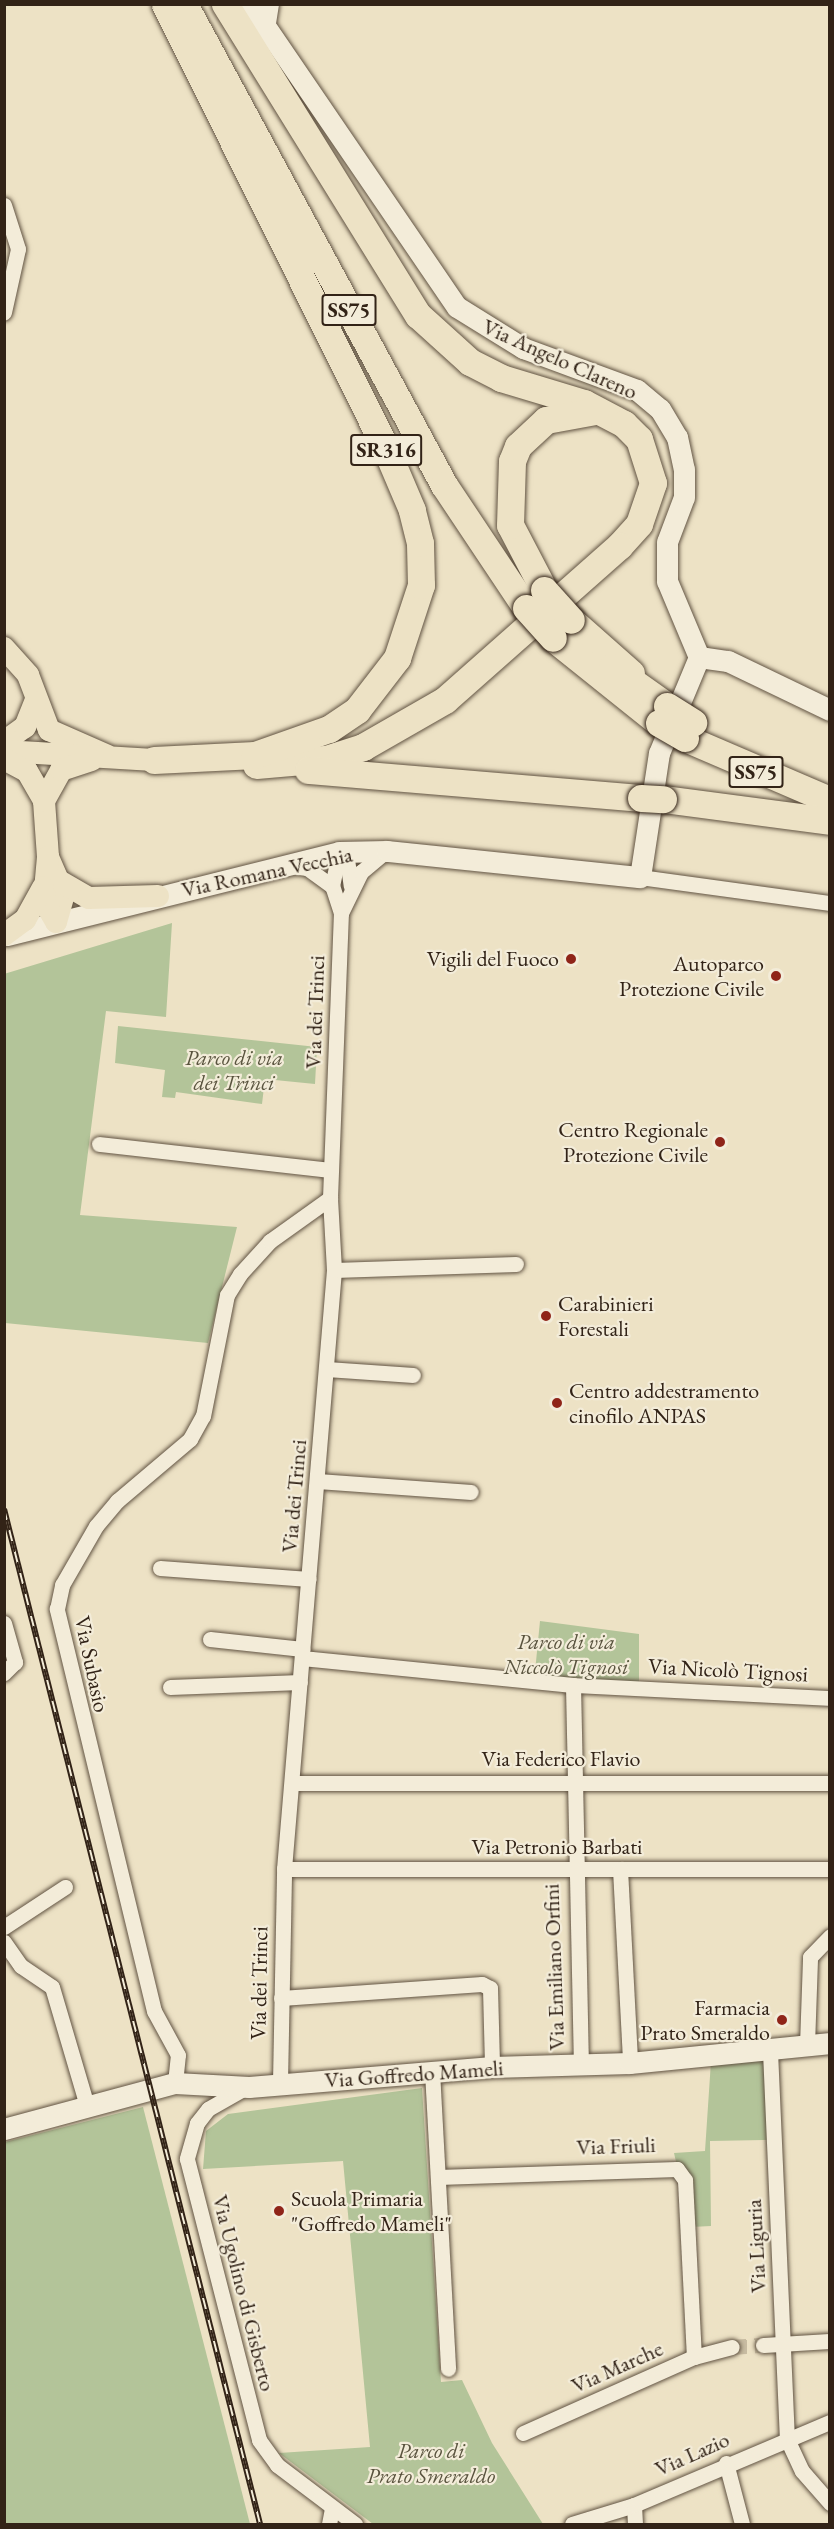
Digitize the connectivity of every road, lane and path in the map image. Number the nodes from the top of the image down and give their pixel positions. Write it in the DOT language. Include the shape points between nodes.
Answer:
graph roads {
  1 [pos="165,4"];
  2 [pos="184,4"];
  3 [pos="203,4"];
  4 [pos="225,4"];
  5 [pos="250,4"];
  6 [pos="271,4"];
  7 [pos="267,29"];
  8 [pos="4,205"];
  9 [pos="4,312"];
  10 [pos="603,411"];
  11 [pos="536,598"];
  12 [pos="4,648"];
  13 [pos="699,657"];
  14 [pos="35,702"];
  15 [pos="830,710"];
  16 [pos="689,730"];
  17 [pos="4,742"];
  18 [pos="4,751"];
  19 [pos="108,756"];
  20 [pos="4,759"];
  21 [pos="154,760"];
  22 [pos="256,765"];
  23 [pos="830,782"];
  24 [pos="830,800"];
  25 [pos="44,801"];
  26 [pos="830,821"];
  27 [pos="387,850"];
  28 [pos="339,852"];
  29 [pos="282,864"];
  30 [pos="640,877"];
  31 [pos="52,885"];
  32 [pos="332,886"];
  33 [pos="351,886"];
  34 [pos="158,896"];
  35 [pos="830,903"];
  36 [pos="341,913"];
  37 [pos="56,922"];
  38 [pos="4,935"];
  39 [pos="99,1144"];
  40 [pos="330,1170"];
  41 [pos="330,1198"];
  42 [pos="516,1264"];
  43 [pos="334,1270"];
  44 [pos="327,1369"];
  45 [pos="413,1376"];
  46 [pos="318,1481"];
  47 [pos="471,1492"];
  48 [pos="160,1568"];
  49 [pos="309,1579"];
  50 [pos="4,1623"];
  51 [pos="210,1639"];
  52 [pos="302,1653"];
  53 [pos="4,1673"];
  54 [pos="300,1682"];
  55 [pos="573,1686"];
  56 [pos="171,1687"];
  57 [pos="830,1698"];
  58 [pos="573,1781"];
  59 [pos="292,1783"];
  60 [pos="830,1783"];
  61 [pos="284,1869"];
  62 [pos="573,1869"];
  63 [pos="620,1869"];
  64 [pos="830,1869"];
  65 [pos="66,1887"];
  66 [pos="4,1927"];
  67 [pos="830,1936"];
  68 [pos="4,1942"];
  69 [pos="281,1998"];
  70 [pos="830,2043"];
  71 [pos="807,2045"];
  72 [pos="770,2051"];
  73 [pos="630,2063"];
  74 [pos="581,2066"];
  75 [pos="492,2067"];
  76 [pos="432,2071"];
  77 [pos="175,2083"];
  78 [pos="280,2083"];
  79 [pos="249,2087"];
  80 [pos="87,2106"];
  81 [pos="4,2129"];
  82 [pos="438,2177"];
  83 [pos="830,2341"];
  84 [pos="783,2344"];
  85 [pos="763,2345"];
  86 [pos="732,2347"];
  87 [pos="694,2357"];
  88 [pos="448,2370"];
  89 [pos="830,2422"];
  90 [pos="523,2433"];
  91 [pos="787,2439"];
  92 [pos="726,2463"];
  93 [pos="830,2503"];
  94 [pos="634,2505"];
  95 [pos="332,2508"];
  96 [pos="329,2524"];
  97 [pos="356,2524"];
  98 [pos="572,2524"];
  99 [pos="635,2524"];
  100 [pos="742,2524"];
  1 -- 21 [label="highway, SR316" via="386,449 412,510 420,543 421,585 413,621 383,680 357,710 329,729 255,755"];
  2 -- 11 [label="highway, SS75" via="444,485"];
  3 -- 11 [label="highway, SS75" via="481,519"];
  4 -- 10 [label="highway, SR316" via="386,271 442,342 501,378"];
  5 -- 7 [label="street, Via Angelo Clareno"];
  6 -- 7 [label="street"];
  7 -- 13 [label="street, Via Angelo Clareno" via="457,307 523,348 637,390 660,409 677,437 684,470 684,497 667,542 667,581"];
  8 -- 9 [label="street" via="18,249"];
  10 -- 11 [label="highway" via="546,420 518,446 512,461 510,525"];
  10 -- 22 [label="highway, SR316" via="639,439 653,483 639,524 619,546 445,700 406,725 325,759"];
  11 -- 16 [label="highway, SS75, bridge" via="562,627"];
  12 -- 14 [label="main road" via="28,675"];
  13 -- 15 [label="street" via="728,661"];
  13 -- 30 [label="street" via="659,753"];
  14 -- 17 [label="main road" via="25,727"];
  14 -- 19 [label="main road" via="55,735"];
  16 -- 23 [label="highway, SS75"];
  16 -- 24 [label="highway, SS75"];
  18 -- 19 [label="main road, SR316"];
  19 -- 21 [label="main road, SR316"];
  19 -- 25 [label="main road" via="61,770"];
  20 -- 25 [label="main road" via="27,771"];
  21 -- 22 [label="highway, SR316"];
  22 -- 26 [label="highway, SR316" via="652,798"];
  25 -- 31 [label="main road"];
  27 -- 28 [label="street, Via Romana Vecchia"];
  27 -- 30 [label="street, Via Romana Vecchia"];
  27 -- 33 [label="street, Via dei Trinci" via="371,860"];
  28 -- 29 [label="street, Via Romana Vecchia"];
  28 -- 32 [label="street"];
  28 -- 33 [label="street" via="347,859"];
  29 -- 32 [label="street" via="307,868"];
  29 -- 34 [label="street, Via Romana Vecchia"];
  30 -- 35 [label="street, Via Romana Vecchia"];
  31 -- 34 [label="main road" via="89,898"];
  31 -- 37 [label="main road"];
  31 -- 38 [label="main road" via="25,920"];
  32 -- 36 [label="street, Via dei Trinci"];
  33 -- 36 [label="street, Via dei Trinci"];
  34 -- 37 [label="street, Via Romana Vecchia"];
  36 -- 40 [label="street, Via dei Trinci"];
  37 -- 38 [label="street, Via Romana Vecchia"];
  39 -- 40 [label="street"];
  40 -- 41 [label="street, Via dei Trinci"];
  41 -- 43 [label="street, Via dei Trinci"];
  41 -- 77 [label="street, Via Subasio" via="270,1241 226,1294 203,1416 190,1439 117,1501 96,1526 62,1586 57,1609 154,2011 178,2055"];
  42 -- 43 [label="street"];
  43 -- 44 [label="street, Via dei Trinci"];
  44 -- 45 [label="street"];
  44 -- 46 [label="street, Via dei Trinci"];
  46 -- 47 [label="street"];
  46 -- 49 [label="street, Via dei Trinci"];
  48 -- 49 [label="street"];
  49 -- 52 [label="street, Via dei Trinci"];
  50 -- 53 [label="street" via="15,1662"];
  51 -- 52 [label="street, Via Nicolò Tignosi"];
  52 -- 54 [label="street, Via dei Trinci"];
  52 -- 55 [label="street, Via Nicolò Tignosi"];
  54 -- 56 [label="street"];
  54 -- 59 [label="street, Via dei Trinci"];
  55 -- 57 [label="street, Via Nicolò Tignosi"];
  55 -- 58 [label="street, Via Emiliano Orfini"];
  58 -- 59 [label="street, Via Federico Flavio"];
  58 -- 60 [label="street, Via Federico Flavio"];
  58 -- 62 [label="street, Via Emiliano Orfini"];
  59 -- 61 [label="street, Via dei Trinci"];
  61 -- 62 [label="street, Via Petronio Barbati"];
  61 -- 69 [label="street, Via dei Trinci"];
  62 -- 63 [label="street, Via Petronio Barbati"];
  62 -- 74 [label="street, Via Emiliano Orfini"];
  63 -- 64 [label="street, Via Petronio Barbati"];
  63 -- 73 [label="street"];
  65 -- 66 [label="street"];
  67 -- 71 [label="street" via="810,1957"];
  68 -- 80 [label="street" via="21,1966 52,1987"];
  69 -- 75 [label="street" via="482,1984 490,1988"];
  69 -- 78 [label="street, Via dei Trinci"];
  70 -- 71 [label="street, Via Goffredo Mameli"];
  71 -- 72 [label="street, Via Goffredo Mameli"];
  72 -- 73 [label="street, Via Goffredo Mameli"];
  72 -- 84 [label="street, Via Liguria"];
  73 -- 74 [label="street, Via Goffredo Mameli"];
  74 -- 75 [label="street, Via Goffredo Mameli"];
  75 -- 76 [label="street, Via Goffredo Mameli"];
  76 -- 78 [label="street, Via Goffredo Mameli"];
  76 -- 82 [label="street"];
  77 -- 79 [label="street, Via Goffredo Mameli"];
  77 -- 80 [label="street, Via Goffredo Mameli"];
  78 -- 79 [label="street, Via Goffredo Mameli"];
  79 -- 95 [label="street, Via Ugolino di Gisberto" via="208,2109 197,2122 187,2160 259,2440 277,2465"];
  80 -- 81 [label="street, Via Goffredo Mameli"];
  82 -- 87 [label="street, Via Friuli" via="677,2169 685,2180"];
  82 -- 88 [label="street"];
  83 -- 84 [label="street"];
  84 -- 85 [label="street"];
  84 -- 91 [label="street, Via Liguria"];
  86 -- 87 [label="street, Via Marche"];
  87 -- 90 [label="street, Via Marche"];
  89 -- 91 [label="street, Via Lazio"];
  91 -- 92 [label="street, Via Lazio"];
  91 -- 93 [label="street" via="802,2471"];
  92 -- 94 [label="street, Via Lazio"];
  92 -- 100 [label="street"];
  94 -- 98 [label="street, Via Lazio"];
  94 -- 99 [label="street"];
  95 -- 96 [label="street"];
  95 -- 97 [label="street"];
}
